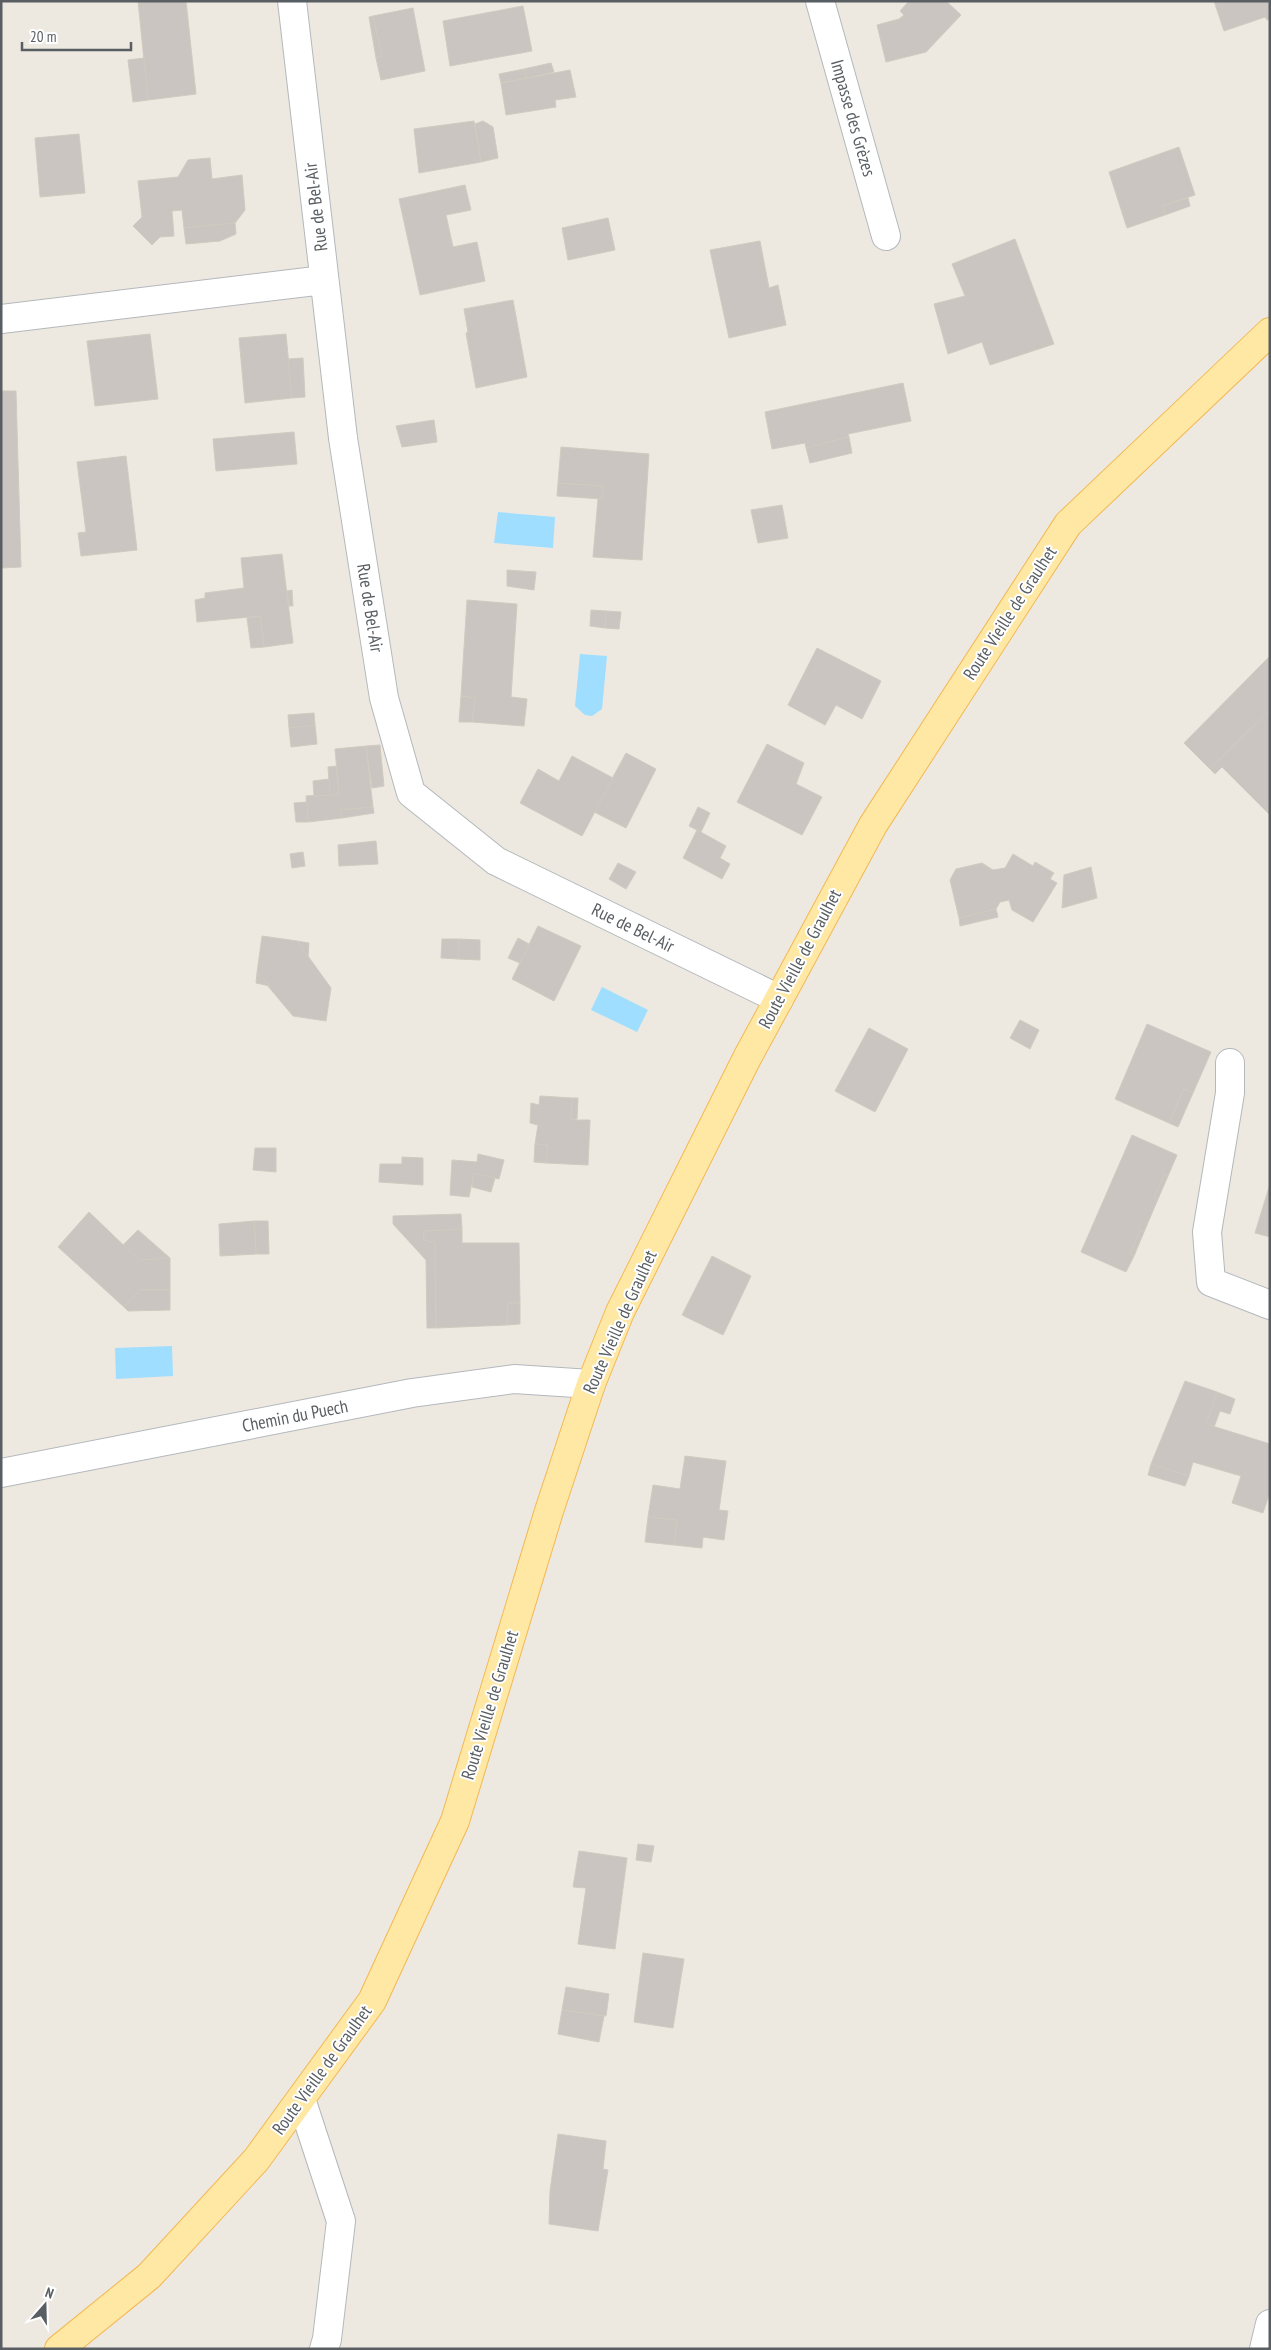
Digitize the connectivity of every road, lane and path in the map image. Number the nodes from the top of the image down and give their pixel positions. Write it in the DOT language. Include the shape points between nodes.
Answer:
graph roads {
  1 [pos="292,1"];
  2 [pos="820,1"];
  3 [pos="886,236"];
  4 [pos="324,280"];
  5 [pos="1,319"];
  6 [pos="1270,332"];
  7 [pos="779,999"];
  8 [pos="1230,1063"];
  9 [pos="1270,1305"];
  10 [pos="591,1384"];
  11 [pos="1,1473"];
  12 [pos="301,2099"];
  13 [pos="1270,2324"];
  14 [pos="59,2349"];
  15 [pos="324,2349"];
  16 [pos="1264,2349"];
  1 -- 4 [label="street, Rue de Bel-Air"];
  2 -- 3 [label="street, Impasse des Grèzes"];
  4 -- 5 [label="street"];
  4 -- 7 [label="street, Rue de Bel-Air" via="343,438 384,698 411,793 496,861"];
  6 -- 7 [label="main road, Route Vieille de Graulhet" via="1068,524 873,825"];
  7 -- 10 [label="main road, Route Vieille de Graulhet" via="620,1312"];
  8 -- 9 [label="street" via="1230,1093 1207,1232 1211,1282"];
  10 -- 11 [label="street, Chemin du Puech" via="514,1379 412,1393"];
  10 -- 12 [label="main road, Route Vieille de Graulhet" via="455,1821 372,2001"];
  12 -- 14 [label="main road, Route Vieille de Graulhet" via="256,2160 149,2276"];
  12 -- 15 [label="street" via="341,2221"];
  13 -- 16 [label="street"];
}
